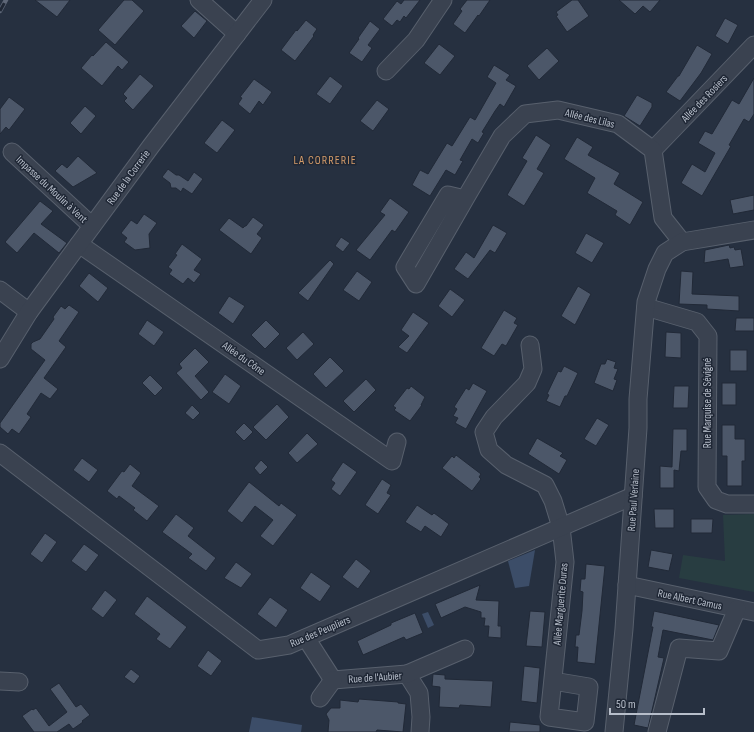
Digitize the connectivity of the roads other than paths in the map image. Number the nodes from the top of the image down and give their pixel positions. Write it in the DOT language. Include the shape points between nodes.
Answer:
graph roads {
  1 [pos="199,0"];
  2 [pos="263,0"];
  3 [pos="443,0"];
  4 [pos="237,34"];
  5 [pos="754,45"];
  6 [pos="386,71"];
  7 [pos="653,150"];
  8 [pos="12,152"];
  9 [pos="465,199"];
  10 [pos="92,226"];
  11 [pos="754,230"];
  12 [pos="682,242"];
  13 [pos="79,244"];
  14 [pos="0,290"];
  15 [pos="646,307"];
  16 [pos="29,312"];
  17 [pos="530,345"];
  18 [pos="0,359"];
  19 [pos="397,442"];
  20 [pos="0,453"];
  21 [pos="633,496"];
  22 [pos="754,504"];
  23 [pos="561,527"];
  24 [pos="627,585"];
  25 [pos="737,608"];
  26 [pos="754,612"];
  27 [pos="306,638"];
  28 [pos="465,649"];
  29 [pos="407,674"];
  30 [pos="333,680"];
  31 [pos="0,681"];
  32 [pos="19,682"];
  33 [pos="553,682"];
  34 [pos="320,698"];
  35 [pos="420,732"];
  36 [pos="614,732"];
  37 [pos="657,732"];
  1 -- 4 [label="street"];
  2 -- 4 [label="street, Rue de la Correrie"];
  3 -- 6 [label="street" via="416,40"];
  4 -- 10 [label="street, Rue de la Correrie"];
  5 -- 7 [label="street, Allée des Rosiers"];
  7 -- 9 [label="street, Allée des Lilas" via="618,124 558,110 525,114 502,136"];
  7 -- 12 [label="street" via="663,218"];
  8 -- 10 [label="street, Impasse du Moulin à Vent"];
  9 -- 9 [label="street, Allée des Lilas" via="448,195 405,267 416,284"];
  10 -- 13 [label="street, Rue de la Correrie"];
  11 -- 12 [label="street"];
  12 -- 15 [label="street, Rue Paul Verlaine" via="665,253 657,269"];
  13 -- 16 [label="street, Rue de la Correrie"];
  13 -- 19 [label="street, Allée du Cône" via="392,461"];
  14 -- 16 [label="street"];
  15 -- 21 [label="street, Rue Paul Verlaine"];
  15 -- 22 [label="street, Rue Marquise de Sévigné" via="697,322 708,336 707,487 716,500 727,504"];
  16 -- 18 [label="street, Rue de la Correrie"];
  17 -- 23 [label="street, Allée Marguerite Duras" via="533,369 527,383 494,417 484,432 489,450 506,465 545,485"];
  20 -- 27 [label="street, Rue des Peupliers" via="258,650 289,645"];
  21 -- 23 [label="street, Rue des Peupliers"];
  21 -- 24 [label="street, Rue Paul Verlaine"];
  23 -- 27 [label="street, Rue des Peupliers"];
  23 -- 33 [label="street, Allée Marguerite Duras" via="565,562"];
  24 -- 25 [label="street, Rue Albert Camus"];
  24 -- 36 [label="street, Rue Paul Verlaine"];
  25 -- 26 [label="street, Rue Albert Camus"];
  25 -- 37 [label="street" via="719,651 679,648"];
  27 -- 30 [label="street, Rue de l'Aubier"];
  28 -- 29 [label="street"];
  29 -- 30 [label="street, Rue de l'Aubier"];
  29 -- 35 [label="street, Rue de l'Aubier" via="419,693"];
  30 -- 34 [label="street"];
  31 -- 32 [label="street"];
}
